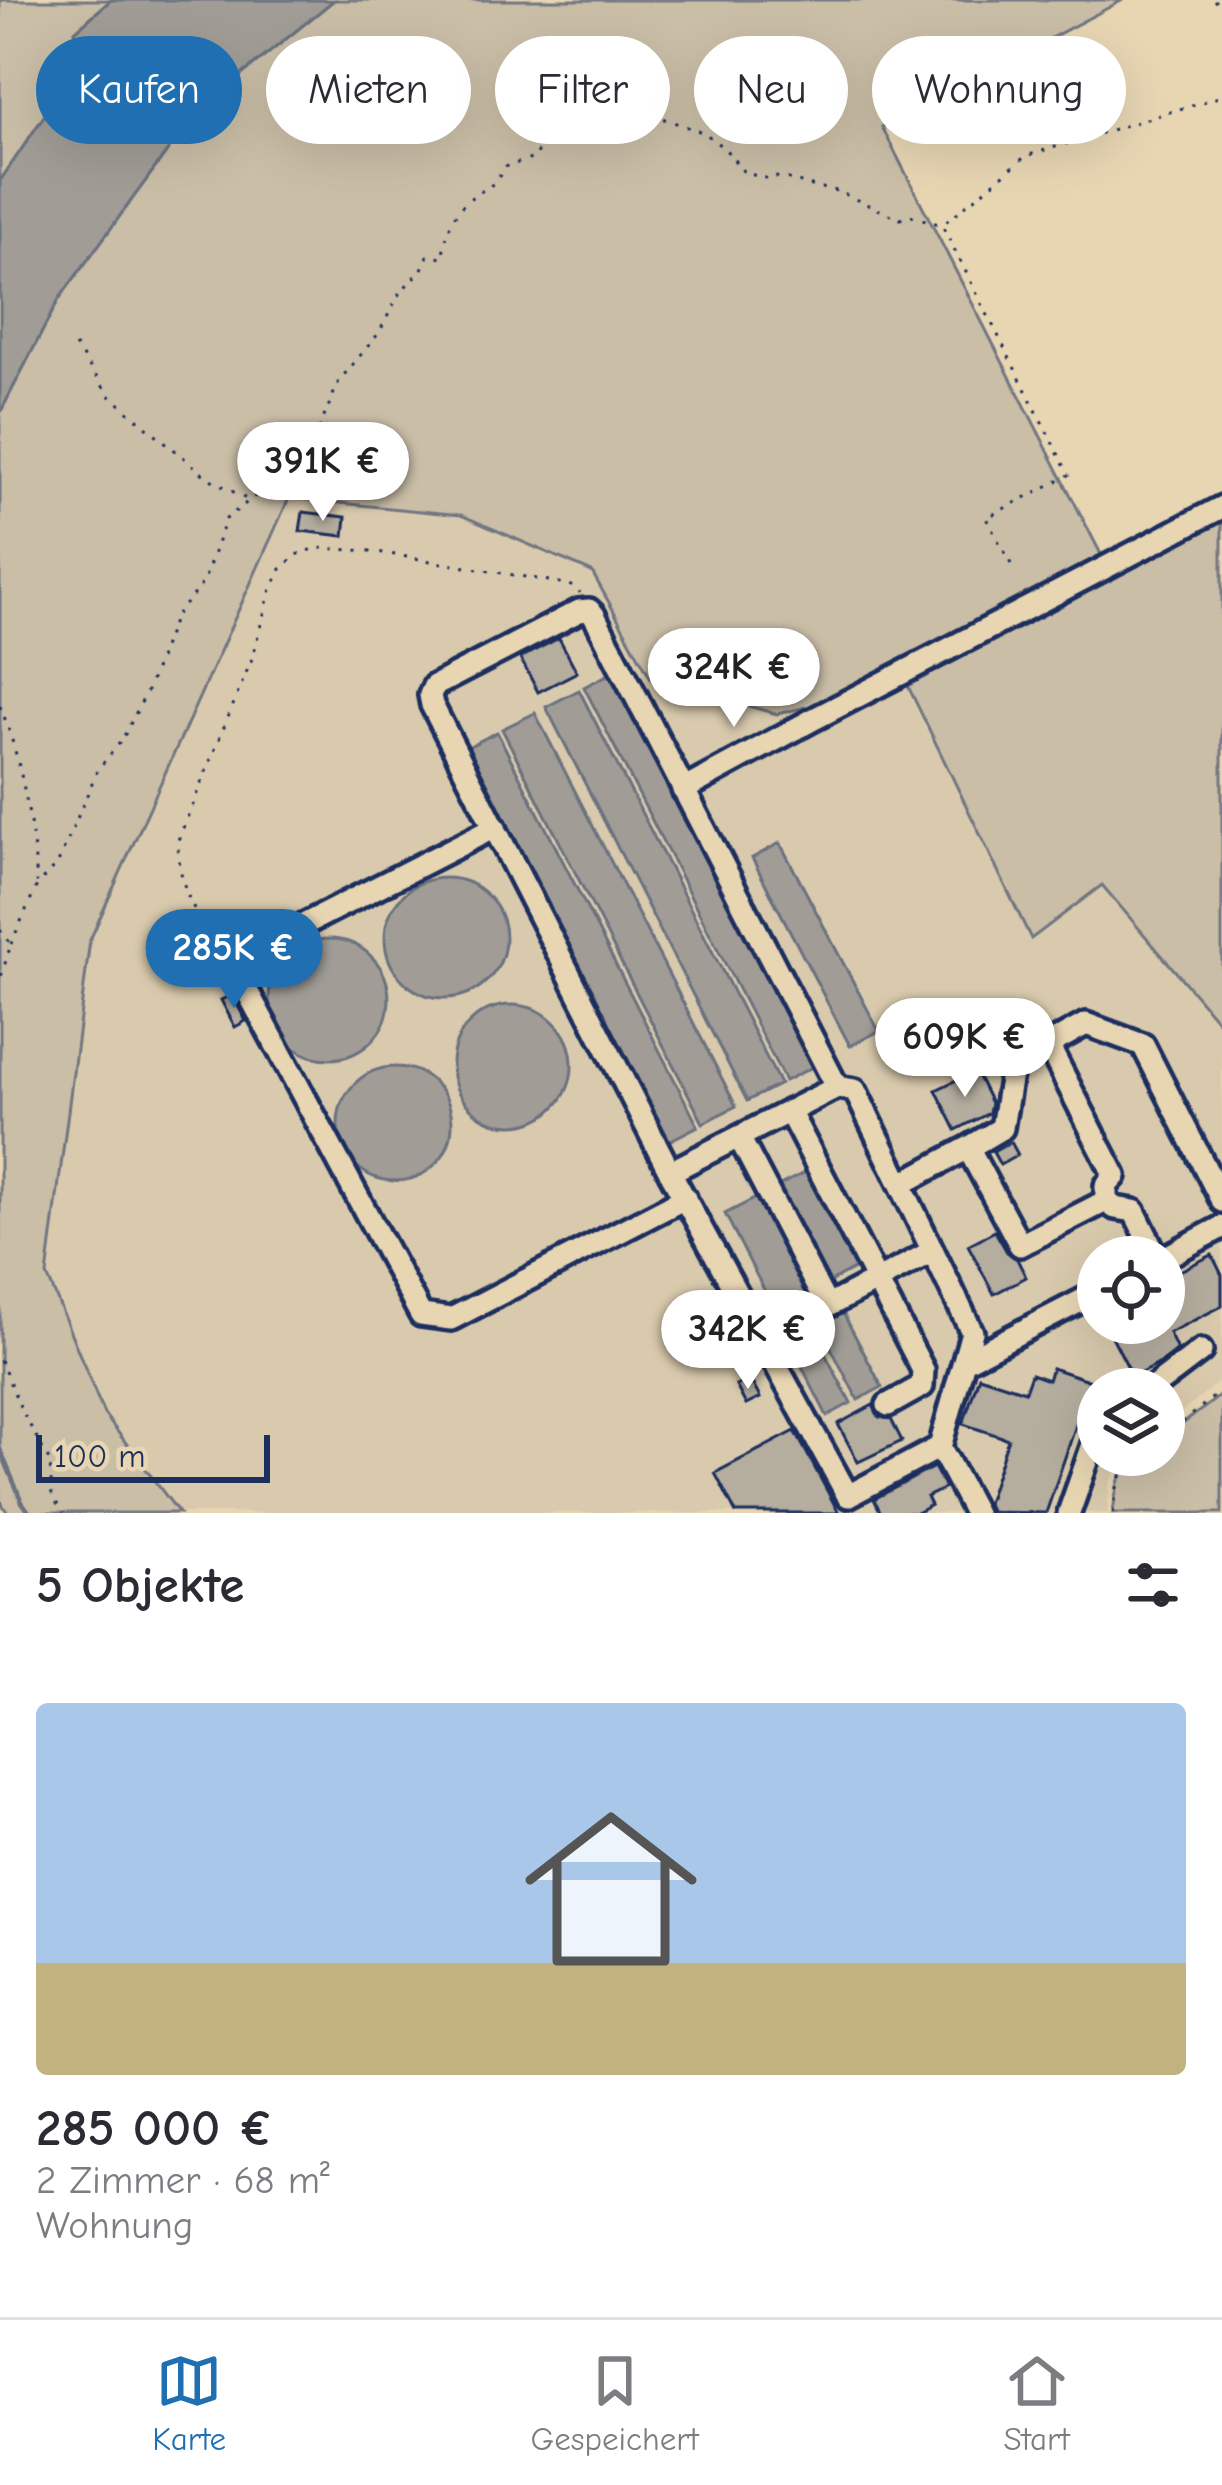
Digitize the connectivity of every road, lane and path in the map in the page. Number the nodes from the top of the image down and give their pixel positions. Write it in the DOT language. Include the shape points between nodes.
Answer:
graph roads {
  1 [pos="1214,0"];
  2 [pos="1222,9"];
  3 [pos="1222,96"];
  4 [pos="942,225"];
  5 [pos="75,346"];
  6 [pos="248,500"];
  7 [pos="1222,507"];
  8 [pos="1011,564"];
  9 [pos="589,610"];
  10 [pos="0,706"];
  11 [pos="683,790"];
  12 [pos="495,827"];
  13 [pos="37,885"];
  14 [pos="0,930"];
  15 [pos="11,944"];
  16 [pos="0,980"];
  17 [pos="245,987"];
  18 [pos="1048,1046"];
  19 [pos="837,1087"];
  20 [pos="789,1111"];
  21 [pos="740,1137"];
  22 [pos="968,1148"];
  23 [pos="670,1172"];
  24 [pos="901,1184"];
  25 [pos="686,1198"];
  26 [pos="1106,1201"];
  27 [pos="1222,1201"];
  28 [pos="1222,1227"];
  29 [pos="1149,1236"];
  30 [pos="1185,1246"];
  31 [pos="933,1251"];
  32 [pos="877,1280"];
  33 [pos="1077,1303"];
  34 [pos="827,1306"];
  35 [pos="763,1340"];
  36 [pos="1201,1351"];
  37 [pos="0,1360"];
  38 [pos="964,1361"];
  39 [pos="1179,1368"];
  40 [pos="1222,1390"];
  41 [pos="887,1405"];
  42 [pos="1185,1420"];
  43 [pos="940,1447"];
  44 [pos="1082,1476"];
  45 [pos="1120,1476"];
  46 [pos="0,1501"];
  47 [pos="8,1513"];
  48 [pos="64,1513"];
  49 [pos="975,1513"];
  50 [pos="1069,1513"];
  51 [pos="1113,1513"];
  1 -- 2 [label="path"];
  3 -- 4 [label="path" via="1025,156"];
  4 -- 6 [label="path" via="900,219 837,191 761,178 705,133 647,113 621,108 566,123 535,158 504,167 497,182 465,202 448,227 442,257 428,256 400,292 339,381 316,434"];
  4 -- 8 [label="path" via="1069,475 986,518"];
  5 -- 6 [label="path" via="125,409"];
  6 -- 13 [label="path" via="226,519 203,583 175,616 122,740 98,770 58,863"];
  7 -- 11 [label="street"];
  9 -- 11 [label="street"];
  9 -- 12 [label="street" via="434,686 430,695"];
  9 -- 17 [label="path" via="578,588 566,584 372,551 317,548 281,569 178,840 187,898"];
  10 -- 13 [label="path"];
  11 -- 19 [label="street"];
  12 -- 17 [label="street" via="262,946 245,966"];
  12 -- 23 [label="street"];
  13 -- 15 [label="path"];
  14 -- 15 [label="path"];
  15 -- 16 [label="path"];
  17 -- 25 [label="street" via="421,1316 451,1319"];
  18 -- 22 [label="street" via="1013,1062 1002,1128"];
  18 -- 26 [label="street" via="1115,1176"];
  18 -- 27 [label="street" via="1086,1024 1143,1045"];
  19 -- 20 [label="street"];
  19 -- 24 [label="street" via="855,1090"];
  20 -- 21 [label="street"];
  20 -- 32 [label="street"];
  21 -- 23 [label="street"];
  21 -- 34 [label="street"];
  22 -- 24 [label="street"];
  22 -- 26 [label="street" via="1021,1245"];
  23 -- 25 [label="street"];
  24 -- 31 [label="street"];
  25 -- 35 [label="street"];
  26 -- 29 [label="street" via="1134,1210"];
  28 -- 30 [label="street"];
  31 -- 32 [label="street"];
  31 -- 38 [label="street" via="972,1332"];
  32 -- 34 [label="street"];
  32 -- 41 [label="street" via="923,1370 922,1386"];
  33 -- 38 [label="street"];
  34 -- 35 [label="street"];
  35 -- 43 [label="street" via="848,1496"];
  36 -- 39 [label="street"];
  37 -- 48 [label="path" via="50,1462 52,1497"];
  38 -- 43 [label="street"];
  40 -- 42 [label="path"];
  43 -- 49 [label="street"];
  44 -- 50 [label="street"];
  45 -- 51 [label="path"];
  46 -- 47 [label="path"];
}
